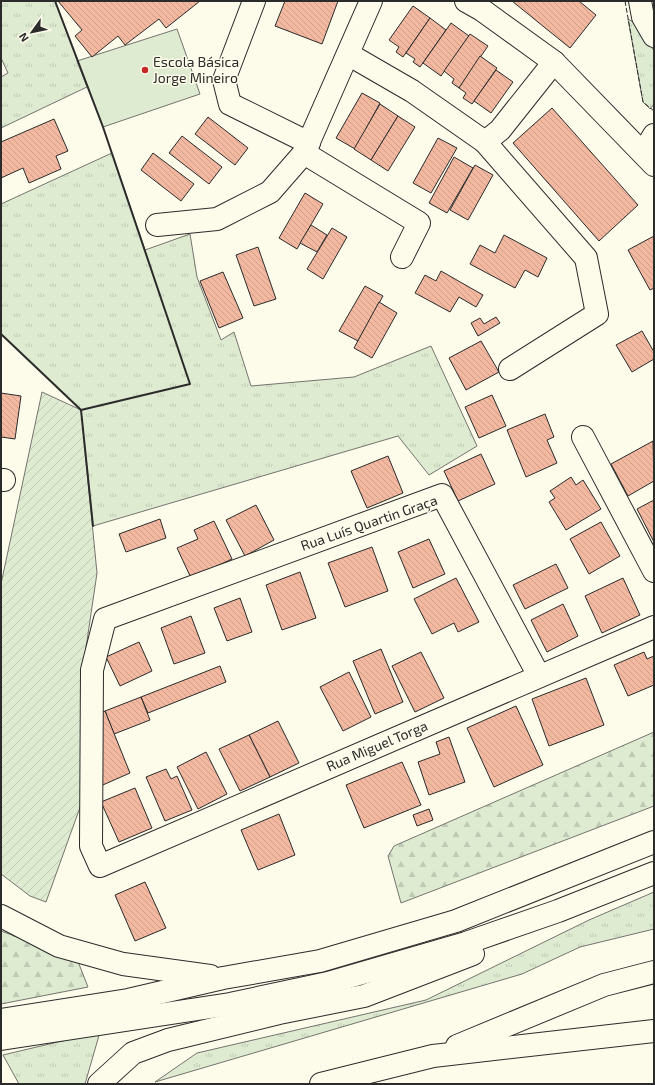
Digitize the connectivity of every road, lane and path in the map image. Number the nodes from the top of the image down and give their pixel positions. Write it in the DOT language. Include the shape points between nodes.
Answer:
graph roads {
  1 [pos="254,1"];
  2 [pos="370,1"];
  3 [pos="466,1"];
  4 [pos="640,1"];
  5 [pos="654,36"];
  6 [pos="348,54"];
  7 [pos="554,62"];
  8 [pos="485,142"];
  9 [pos="307,148"];
  10 [pos="650,151"];
  11 [pos="157,225"];
  12 [pos="402,257"];
  13 [pos="510,369"];
  14 [pos="583,437"];
  15 [pos="654,571"];
  16 [pos="654,627"];
  17 [pos="539,676"];
  18 [pos="654,842"];
  19 [pos="100,866"];
  20 [pos="654,873"];
  21 [pos="558,912"];
  22 [pos="1,916"];
  23 [pos="654,972"];
  24 [pos="223,978"];
  25 [pos="15,1024"];
  26 [pos="654,1031"];
  27 [pos="1,1039"];
  28 [pos="433,1056"];
  29 [pos="99,1084"];
  30 [pos="321,1084"];
  1 -- 9 [label="main road" via="224,80 230,104"];
  2 -- 6 [label="main road"];
  3 -- 7 [label="main road"];
  4 -- 5 [label="main road" via="643,17"];
  6 -- 8 [label="main road" via="412,91"];
  6 -- 9 [label="main road"];
  7 -- 8 [label="main road" via="500,130"];
  7 -- 10 [label="main road"];
  8 -- 13 [label="main road" via="586,258 597,314"];
  9 -- 11 [label="main road" via="270,192 217,219"];
  9 -- 12 [label="main road" via="419,223"];
  14 -- 15 [label="main road"];
  16 -- 17 [label="main road, Rua Miguel Torga"];
  17 -- 19 [label="main road, Rua Miguel Torga"];
  17 -- 19 [label="main road, Rua Luís Quartin Graça" via="442,495 105,619 92,670 91,846"];
  18 -- 24 [label="main road" via="456,921 320,960"];
  20 -- 21 [label="main road"];
  21 -- 25 [label="main road" via="466,943 328,983 230,1004"];
  21 -- 29 [label="main road" via="470,956 364,996 168,1040 133,1053"];
  22 -- 24 [label="main road" via="60,946 123,964"];
  23 -- 28 [label="main road" via="604,985"];
  24 -- 25 [label="main road"];
  25 -- 27 [label="main road"];
  26 -- 28 [label="main road"];
  28 -- 30 [label="main road"];
}
